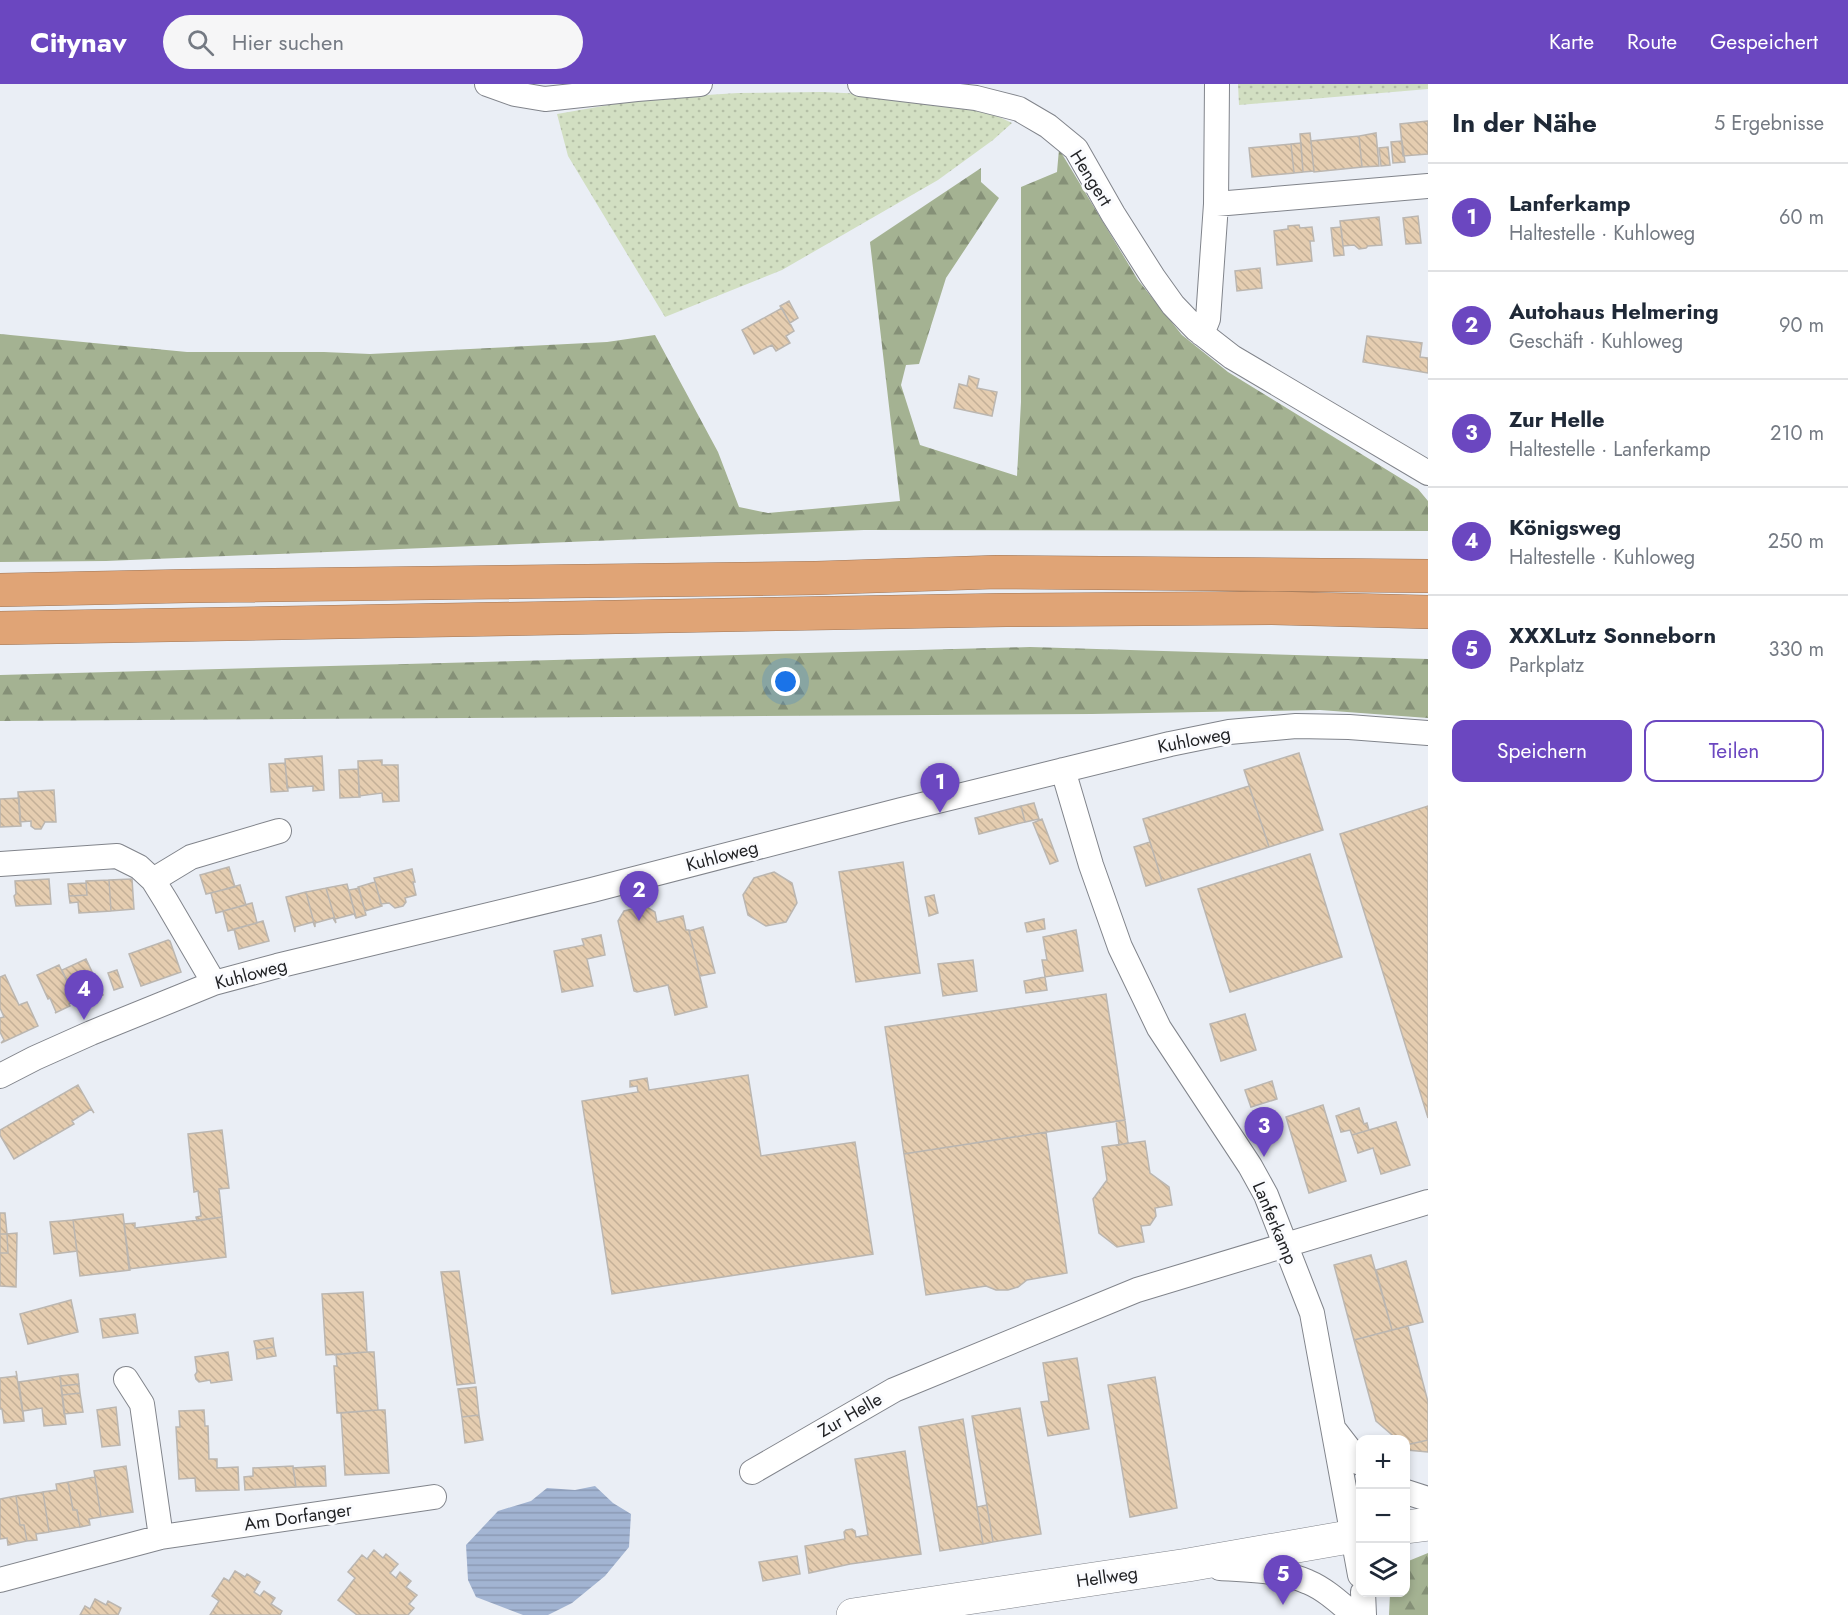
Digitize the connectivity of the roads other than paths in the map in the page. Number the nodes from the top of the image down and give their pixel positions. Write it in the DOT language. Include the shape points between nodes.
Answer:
graph roads {
  1 [pos="487,84"];
  2 [pos="700,84"];
  3 [pos="860,84"];
  4 [pos="1217,84"];
  5 [pos="1428,186"];
  6 [pos="1216,204"];
  7 [pos="1202,334"];
  8 [pos="1428,473"];
  9 [pos="1428,576"];
  10 [pos="0,590"];
  11 [pos="1428,612"];
  12 [pos="0,628"];
  13 [pos="1428,733"];
  14 [pos="1062,770"];
  15 [pos="279,831"];
  16 [pos="0,864"];
  17 [pos="153,880"];
  18 [pos="214,983"];
  19 [pos="0,1076"];
  20 [pos="1428,1202"];
  21 [pos="1286,1246"];
  22 [pos="126,1379"];
  23 [pos="1334,1429"];
  24 [pos="1356,1458"];
  25 [pos="752,1472"];
  26 [pos="1410,1493"];
  27 [pos="434,1497"];
  28 [pos="1428,1499"];
  29 [pos="1428,1524"];
  30 [pos="1410,1526"];
  31 [pos="1356,1531"];
  32 [pos="1356,1536"];
  33 [pos="161,1537"];
  34 [pos="1188,1565"];
  35 [pos="0,1580"];
  36 [pos="1363,1597"];
  37 [pos="853,1615"];
  38 [pos="1354,1615"];
  39 [pos="1364,1615"];
  1 -- 2 [label="street" via="545,99"];
  3 -- 7 [label="street, Hengert" via="976,98 1019,109 1048,126 1077,149 1153,277 1173,305"];
  4 -- 6 [label="street"];
  5 -- 6 [label="street"];
  6 -- 7 [label="street" via="1208,319"];
  7 -- 8 [label="street, Hengert" via="1232,357"];
  9 -- 10 [label="highway" via="998,572"];
  11 -- 12 [label="highway" via="1272,608 1006,610"];
  13 -- 14 [label="street, Kuhloweg" via="1296,726 1229,732"];
  14 -- 18 [label="street, Kuhloweg"];
  14 -- 21 [label="street, Lanferkamp" via="1120,947 1159,1028 1250,1166"];
  15 -- 17 [label="street" via="191,857"];
  16 -- 17 [label="street" via="117,856 139,867"];
  17 -- 18 [label="street"];
  18 -- 19 [label="street, Kuhloweg" via="91,1033"];
  20 -- 21 [label="street, Zur Helle"];
  21 -- 23 [label="street, Lanferkamp" via="1312,1313"];
  21 -- 25 [label="street, Zur Helle" via="1137,1290 894,1390"];
  22 -- 33 [label="street" via="142,1404"];
  23 -- 24 [label="street, Lanferkamp"];
  23 -- 31 [label="street, Lanferkamp"];
  26 -- 28 [label="street"];
  27 -- 33 [label="street, Am Dorfanger"];
  29 -- 30 [label="street"];
  32 -- 34 [label="street, Hellweg"];
  33 -- 35 [label="street, Am Dorfanger"];
  34 -- 37 [label="street, Hellweg"];
  34 -- 38 [label="street" via="1280,1573 1309,1582"];
  36 -- 39 [label="street"];
}
